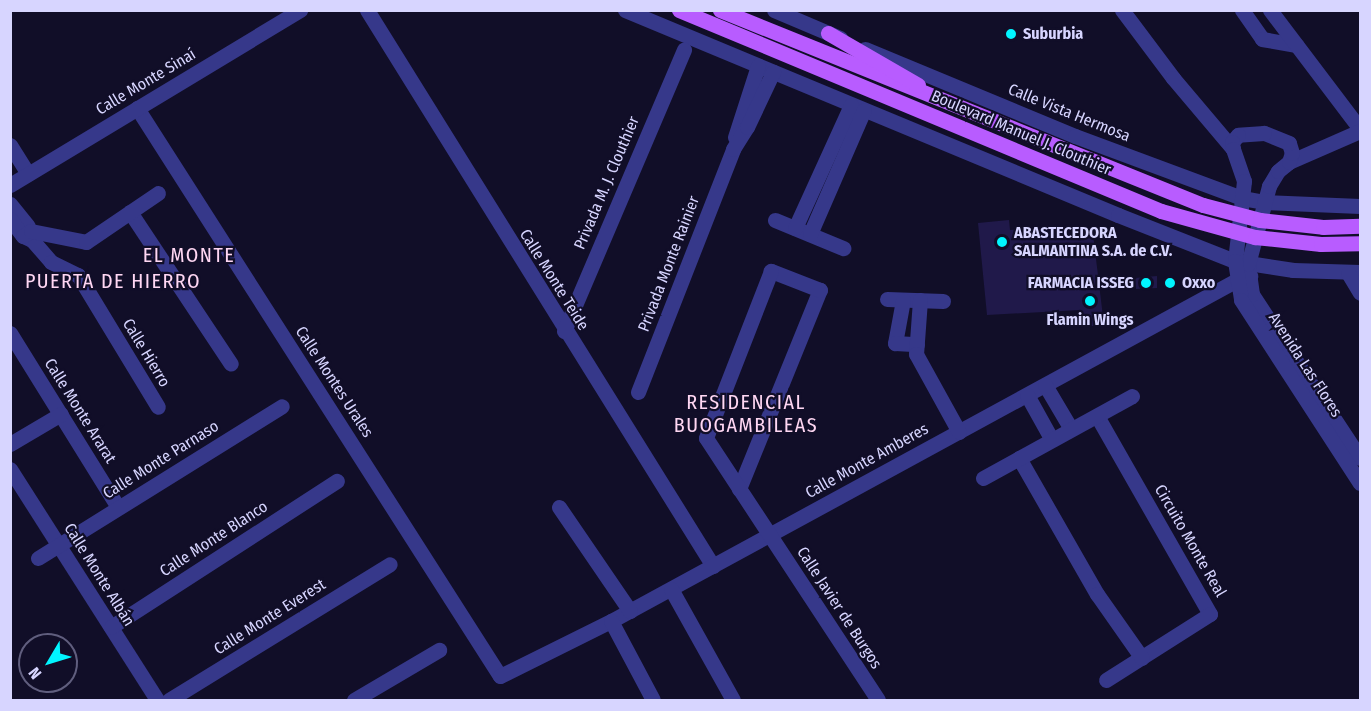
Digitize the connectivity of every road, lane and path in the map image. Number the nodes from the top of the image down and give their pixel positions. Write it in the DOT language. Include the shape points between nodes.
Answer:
graph roads {
  1 [pos="300,10"];
  2 [pos="367,10"];
  3 [pos="625,10"];
  4 [pos="679,10"];
  5 [pos="720,10"];
  6 [pos="774,10"];
  7 [pos="1122,10"];
  8 [pos="1242,10"];
  9 [pos="1270,10"];
  10 [pos="828,33"];
  11 [pos="1296,45"];
  12 [pos="684,50"];
  13 [pos="758,66"];
  14 [pos="773,72"];
  15 [pos="943,102"];
  16 [pos="858,107"];
  17 [pos="137,108"];
  18 [pos="1360,130"];
  19 [pos="10,145"];
  20 [pos="733,149"];
  21 [pos="1233,149"];
  22 [pos="1289,162"];
  23 [pos="28,174"];
  24 [pos="10,185"];
  25 [pos="158,193"];
  26 [pos="1242,198"];
  27 [pos="1264,202"];
  28 [pos="10,204"];
  29 [pos="1360,206"];
  30 [pos="130,212"];
  31 [pos="1240,215"];
  32 [pos="10,219"];
  33 [pos="775,220"];
  34 [pos="1260,220"];
  35 [pos="1360,226"];
  36 [pos="795,228"];
  37 [pos="810,234"];
  38 [pos="1238,234"];
  39 [pos="29,236"];
  40 [pos="1255,237"];
  41 [pos="1360,243"];
  42 [pos="843,248"];
  43 [pos="1242,270"];
  44 [pos="1354,273"];
  45 [pos="1360,292"];
  46 [pos="887,299"];
  47 [pos="903,300"];
  48 [pos="920,300"];
  49 [pos="943,301"];
  50 [pos="564,331"];
  51 [pos="10,333"];
  52 [pos="917,344"];
  53 [pos="231,364"];
  54 [pos="1045,385"];
  55 [pos="638,392"];
  56 [pos="1026,395"];
  57 [pos="1132,396"];
  58 [pos="282,406"];
  59 [pos="158,407"];
  60 [pos="61,414"];
  61 [pos="1097,416"];
  62 [pos="1071,429"];
  63 [pos="959,432"];
  64 [pos="1052,440"];
  65 [pos="10,444"];
  66 [pos="1018,458"];
  67 [pos="1357,463"];
  68 [pos="10,469"];
  69 [pos="983,477"];
  70 [pos="337,481"];
  71 [pos="1360,483"];
  72 [pos="740,489"];
  73 [pos="118,507"];
  74 [pos="559,507"];
  75 [pos="770,535"];
  76 [pos="59,545"];
  77 [pos="38,558"];
  78 [pos="390,564"];
  79 [pos="713,566"];
  80 [pos="671,588"];
  81 [pos="630,611"];
  82 [pos="611,621"];
  83 [pos="111,627"];
  84 [pos="439,650"];
  85 [pos="1142,658"];
  86 [pos="500,676"];
  87 [pos="1106,680"];
  88 [pos="157,700"];
  89 [pos="169,700"];
  90 [pos="354,700"];
  91 [pos="652,700"];
  92 [pos="733,700"];
  93 [pos="878,700"];
  1 -- 17 [label="street, Calle Monte Sinaí"];
  2 -- 50 [label="street, Calle Monte Teide"];
  3 -- 13 [label="street"];
  4 -- 38 [label="main road, Boulevard Manuel J. Clouthier" via="1161,211"];
  5 -- 15 [label="main road, Boulevard Manuel J. Clouthier"];
  6 -- 10 [label="street, Calle Vista Hermosa"];
  7 -- 21 [label="street"];
  8 -- 11 [label="street" via="1262,39"];
  9 -- 11 [label="street"];
  10 -- 15 [label="main road" via="894,69"];
  10 -- 26 [label="street, Calle Vista Hermosa" via="1075,136"];
  11 -- 18 [label="street"];
  12 -- 50 [label="street, Privada M. J. Clouthier"];
  13 -- 14 [label="street"];
  13 -- 20 [label="street, Privada Monte Rainier" via="737,123"];
  14 -- 16 [label="street"];
  14 -- 20 [label="street, Privada Monte Rainier"];
  15 -- 31 [label="main road, Boulevard Manuel J. Clouthier" via="1168,193"];
  16 -- 36 [label="street"];
  16 -- 37 [label="street"];
  16 -- 43 [label="street"];
  17 -- 23 [label="street, Calle Monte Sinaí"];
  17 -- 86 [label="street, Calle Montes Urales"];
  18 -- 22 [label="street"];
  19 -- 23 [label="street"];
  20 -- 55 [label="street, Privada Monte Rainier"];
  21 -- 22 [label="street" via="1232,142 1238,135 1264,133 1289,143"];
  21 -- 26 [label="street" via="1244,181"];
  22 -- 27 [label="street" via="1278,171"];
  23 -- 24 [label="street, Calle Monte Sinaí"];
  25 -- 30 [label="street"];
  26 -- 27 [label="street, Calle Vista Hermosa"];
  26 -- 31 [label="street"];
  27 -- 29 [label="street, Calle Vista Hermosa"];
  27 -- 34 [label="street"];
  28 -- 39 [label="street, Calle Hierro"];
  30 -- 39 [label="street" via="86,242"];
  30 -- 53 [label="street"];
  31 -- 34 [label="main road, Boulevard Manuel J. Clouthier"];
  31 -- 38 [label="street"];
  32 -- 39 [label="street, Calle Hierro"];
  33 -- 36 [label="street"];
  34 -- 35 [label="main road, Boulevard Manuel J. Clouthier" via="1323,227"];
  34 -- 40 [label="street"];
  36 -- 37 [label="street"];
  37 -- 42 [label="street"];
  38 -- 40 [label="main road, Boulevard Manuel J. Clouthier"];
  38 -- 43 [label="street"];
  39 -- 59 [label="street, Calle Hierro" via="51,262 78,275"];
  40 -- 41 [label="main road, Boulevard Manuel J. Clouthier" via="1321,244"];
  40 -- 43 [label="street"];
  43 -- 44 [label="street"];
  43 -- 54 [label="street, Calle Monte Amberes"];
  43 -- 67 [label="street, Avenida Las Flores" via="1241,300"];
  44 -- 45 [label="street"];
  46 -- 47 [label="street"];
  47 -- 48 [label="street"];
  47 -- 52 [label="street" via="894,343"];
  48 -- 49 [label="street"];
  48 -- 52 [label="street"];
  50 -- 79 [label="street, Calle Monte Teide"];
  51 -- 60 [label="street, Calle Monte Ararat"];
  52 -- 63 [label="street" via="916,354"];
  54 -- 56 [label="street, Calle Monte Amberes"];
  54 -- 62 [label="street"];
  56 -- 63 [label="street, Calle Monte Amberes"];
  56 -- 64 [label="street"];
  57 -- 61 [label="street"];
  58 -- 73 [label="street, Calle Monte Parnaso"];
  60 -- 65 [label="street"];
  60 -- 73 [label="street, Calle Monte Ararat"];
  61 -- 62 [label="street"];
  61 -- 85 [label="street, Circuito Monte Real" via="1210,614"];
  62 -- 64 [label="street"];
  63 -- 75 [label="street, Calle Monte Amberes"];
  64 -- 66 [label="street"];
  66 -- 69 [label="street"];
  66 -- 85 [label="street" via="1097,594"];
  67 -- 71 [label="street, Avenida Las Flores"];
  68 -- 76 [label="street, Calle Monte Albán"];
  70 -- 83 [label="street, Calle Monte Blanco"];
  72 -- 72 [label="street, Calle Javier de Burgos" via="706,438 771,271 820,290"];
  72 -- 75 [label="street, Calle Javier de Burgos"];
  73 -- 76 [label="street, Calle Monte Parnaso"];
  74 -- 81 [label="street"];
  75 -- 79 [label="street, Calle Monte Amberes"];
  75 -- 93 [label="street, Calle Javier de Burgos"];
  76 -- 77 [label="street, Calle Monte Parnaso"];
  76 -- 83 [label="street, Calle Monte Albán"];
  78 -- 89 [label="street, Calle Monte Everest"];
  79 -- 80 [label="street, Calle Monte Amberes"];
  80 -- 81 [label="street, Calle Monte Amberes"];
  80 -- 92 [label="street"];
  81 -- 82 [label="street, Calle Monte Amberes"];
  82 -- 86 [label="street, Calle Monte Amberes"];
  82 -- 91 [label="street"];
  83 -- 88 [label="street, Calle Monte Albán"];
  84 -- 90 [label="street"];
  85 -- 87 [label="street, Circuito Monte Real"];
}
